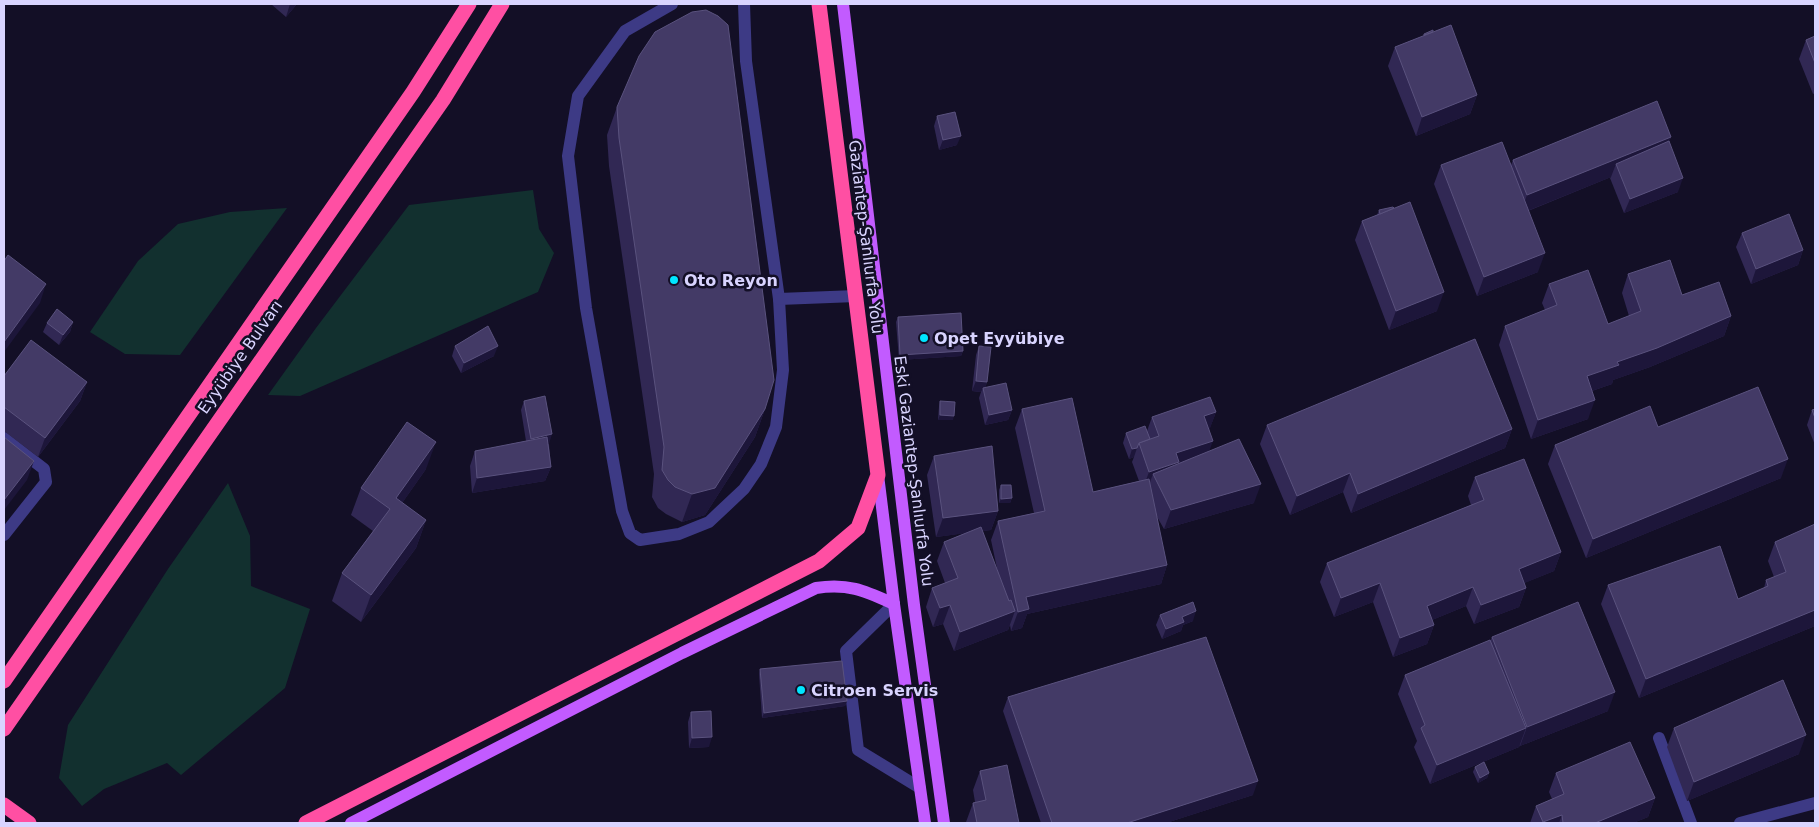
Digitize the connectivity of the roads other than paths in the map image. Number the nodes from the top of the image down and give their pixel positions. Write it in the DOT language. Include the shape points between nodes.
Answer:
graph roads {
  1 [pos="469,4"];
  2 [pos="502,4"];
  3 [pos="672,4"];
  4 [pos="744,4"];
  5 [pos="843,4"];
  6 [pos="850,4"];
  7 [pos="817,7"];
  8 [pos="846,43"];
  9 [pos="856,296"];
  10 [pos="779,299"];
  11 [pos="4,438"];
  12 [pos="878,475"];
  13 [pos="4,536"];
  14 [pos="894,604"];
  15 [pos="4,681"];
  16 [pos="4,729"];
  17 [pos="1659,738"];
  18 [pos="920,788"];
  19 [pos="1815,803"];
  20 [pos="4,806"];
  21 [pos="29,823"];
  22 [pos="306,823"];
  23 [pos="351,823"];
  24 [pos="925,823"];
  25 [pos="944,823"];
  26 [pos="1691,823"];
  27 [pos="1740,823"];
  1 -- 15 [label="highway, Eyyübiye Bulvarı" via="413,92"];
  2 -- 16 [label="highway, Eyyübiye Bulvarı" via="443,100"];
  3 -- 10 [label="street" via="625,30 578,96 568,156 586,308 622,511 630,533 640,540 679,534 709,522 744,489 761,464 776,427 783,370"];
  4 -- 10 [label="street" via="746,61"];
  5 -- 8 [label="main road, Eski Gaziantep-Şanlıurfa Yolu"];
  6 -- 8 [label="main road"];
  7 -- 9 [label="highway, Gaziantep-Şanlıurfa Yolu"];
  8 -- 25 [label="main road, Eski Gaziantep-Şanlıurfa Yolu"];
  9 -- 10 [label="street"];
  9 -- 12 [label="highway, Gaziantep-Şanlıurfa Yolu"];
  11 -- 13 [label="street" via="44,469 46,482"];
  12 -- 14 [label="main road"];
  12 -- 22 [label="highway" via="858,528 819,561"];
  14 -- 18 [label="main road"];
  14 -- 18 [label="street" via="846,651 858,750"];
  14 -- 23 [label="main road" via="853,587 838,584 816,588 682,652"];
  17 -- 26 [label="street"];
  18 -- 24 [label="main road"];
  19 -- 27 [label="street"];
  20 -- 21 [label="highway"];
}
